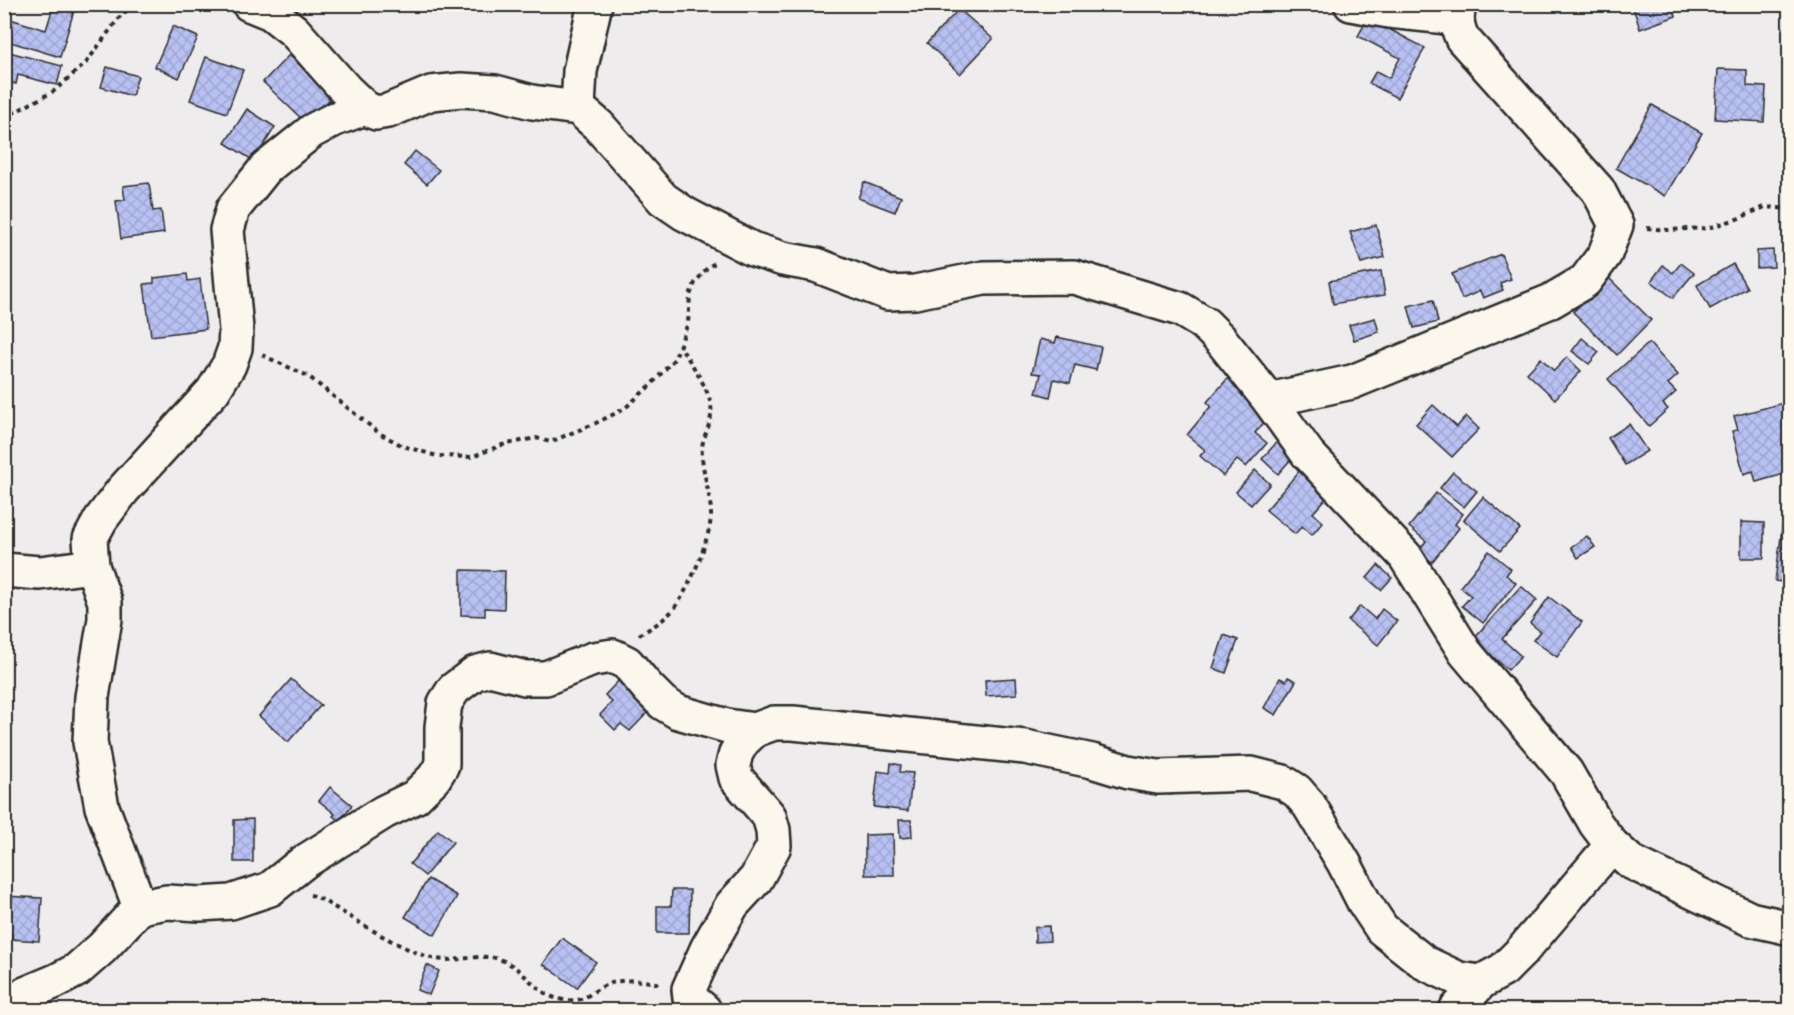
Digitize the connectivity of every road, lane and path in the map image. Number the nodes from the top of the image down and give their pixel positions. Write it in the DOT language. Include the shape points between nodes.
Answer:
graph roads {
  1 [pos="136,4"];
  2 [pos="249,4"];
  3 [pos="596,4"];
  4 [pos="1351,4"];
  5 [pos="1458,11"];
  6 [pos="365,108"];
  7 [pos="578,108"];
  8 [pos="4,118"];
  9 [pos="1790,209"];
  10 [pos="1616,225"];
  11 [pos="743,244"];
  12 [pos="680,346"];
  13 [pos="236,348"];
  14 [pos="1269,400"];
  15 [pos="92,566"];
  16 [pos="4,570"];
  17 [pos="613,656"];
  18 [pos="755,730"];
  19 [pos="1612,845"];
  20 [pos="270,889"];
  21 [pos="140,907"];
  22 [pos="1790,928"];
  23 [pos="1481,982"];
  24 [pos="696,1000"];
  25 [pos="4,1011"];
  26 [pos="1456,1011"];
  1 -- 8 [label="path" via="121,15 86,63 54,91"];
  2 -- 6 [label="street" via="271,13 294,31"];
  3 -- 7 [label="street" via="580,71"];
  4 -- 5 [label="street" via="1389,11"];
  5 -- 10 [label="street" via="1456,25 1462,38 1598,190"];
  6 -- 7 [label="street" via="388,111 431,93 461,90 495,92"];
  6 -- 13 [label="street" via="312,131 266,168 233,209 227,230"];
  7 -- 11 [label="street" via="663,198"];
  9 -- 10 [label="path" via="1766,207 1708,228 1667,230"];
  10 -- 14 [label="street" via="1605,254 1585,281 1551,301 1352,382"];
  11 -- 12 [label="path" via="708,267 695,283"];
  11 -- 14 [label="street" via="783,259 816,265 888,293 915,292 984,278 1074,277 1179,309 1205,324"];
  12 -- 13 [label="path" via="675,358 652,384 624,409 550,442 536,438 471,457 437,456 403,446 379,433 308,376 271,358"];
  12 -- 17 [label="path" via="711,405 701,453 711,513 710,533 679,603 656,625 621,644"];
  13 -- 15 [label="street" via="213,391 101,519 90,539"];
  14 -- 19 [label="street" via="1308,454 1405,556 1465,652 1566,772"];
  15 -- 16 [label="street" via="40,573"];
  15 -- 21 [label="street" via="105,602 105,619 92,697 90,742 102,807"];
  17 -- 18 [label="street" via="627,663 663,703 678,712"];
  17 -- 20 [label="street" via="593,659 546,678 525,678 490,669 476,673 454,689 445,703 441,765 434,778 415,797 304,862"];
  18 -- 23 [label="street" via="774,723 793,723 1025,747 1158,777 1251,774 1283,782 1309,805 1382,929 1425,963 1459,980"];
  18 -- 24 [label="street" via="743,741 733,765 736,778 769,816 774,846 756,879 732,905 707,949"];
  19 -- 22 [label="street" via="1632,862 1750,919"];
  19 -- 23 [label="street" via="1522,951"];
  20 -- 21 [label="street" via="231,902 167,902"];
  20 -- 24 [label="path" via="315,896 408,949 434,959 486,956 505,961 543,993 563,1000 585,999 605,985 624,980 652,982"];
  21 -- 25 [label="street" via="77,970 25,994"];
  23 -- 26 [label="street"];
}
